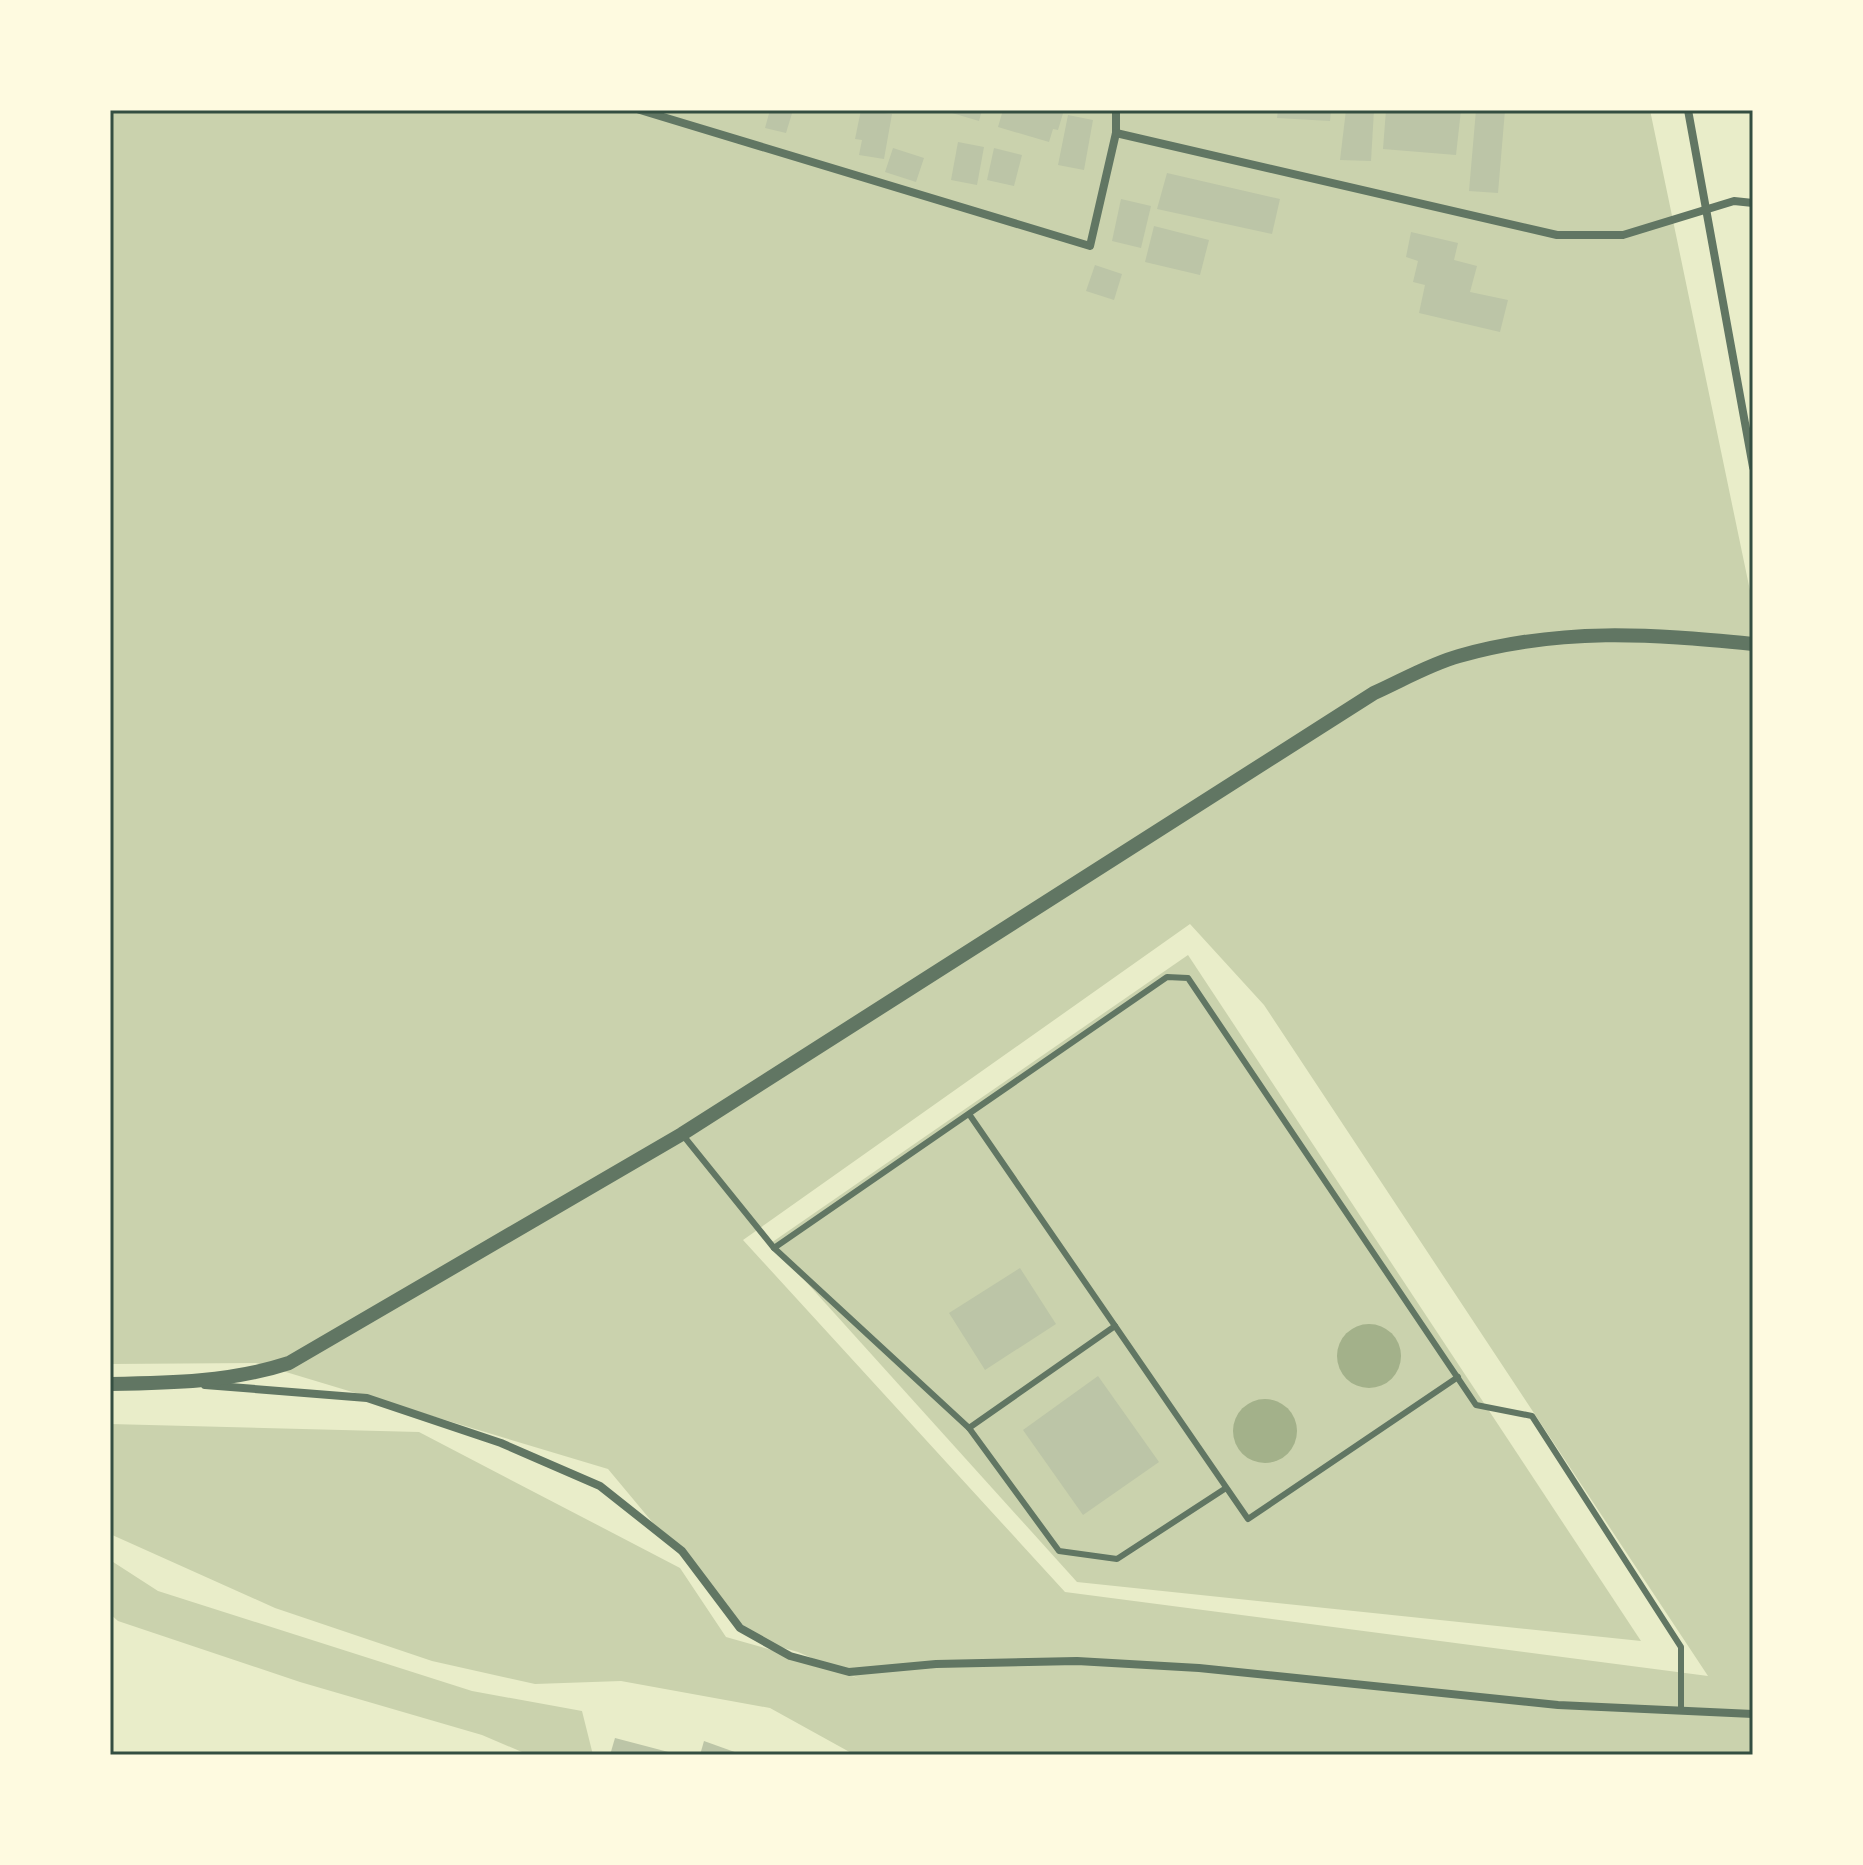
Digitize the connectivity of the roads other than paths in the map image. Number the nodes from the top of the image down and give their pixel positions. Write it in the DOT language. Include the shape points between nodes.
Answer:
graph roads {
  1 [pos="640,110"];
  2 [pos="1116,110"];
  3 [pos="1688,110"];
  4 [pos="1116,133"];
  5 [pos="1753,203"];
  6 [pos="1708,209"];
  7 [pos="1753,467"];
  8 [pos="1753,644"];
  9 [pos="969,1114"];
  10 [pos="682,1134"];
  11 [pos="774,1248"];
  12 [pos="1115,1326"];
  13 [pos="1458,1377"];
  14 [pos="172,1383"];
  15 [pos="110,1384"];
  16 [pos="969,1428"];
  17 [pos="1226,1488"];
  18 [pos="1681,1710"];
  19 [pos="1753,1714"];
  1 -- 4 [label="street" via="1090,246"];
  2 -- 4 [label="street"];
  3 -- 6 [label="street"];
  4 -- 6 [label="street" via="1557,235 1623,235"];
  5 -- 6 [label="street" via="1734,201"];
  6 -- 7 [label="street"];
  8 -- 10 [label="street" via="1633,633 1527,641 1456,657 1374,693"];
  9 -- 11 [label="lane"];
  9 -- 12 [label="lane"];
  9 -- 13 [label="lane" via="1167,977 1188,978"];
  10 -- 11 [label="lane"];
  10 -- 14 [label="street" via="289,1363 259,1373"];
  11 -- 16 [label="lane"];
  12 -- 16 [label="lane"];
  12 -- 17 [label="lane"];
  13 -- 17 [label="lane" via="1248,1519"];
  13 -- 18 [label="lane" via="1476,1405 1532,1416 1681,1647"];
  14 -- 15 [label="street"];
  14 -- 18 [label="street" via="367,1398 501,1443 600,1486 682,1551 740,1628 790,1656 849,1672 1077,1661 1199,1668 1558,1705"];
  16 -- 17 [label="lane" via="1059,1551 1117,1559"];
  18 -- 19 [label="street"];
}
